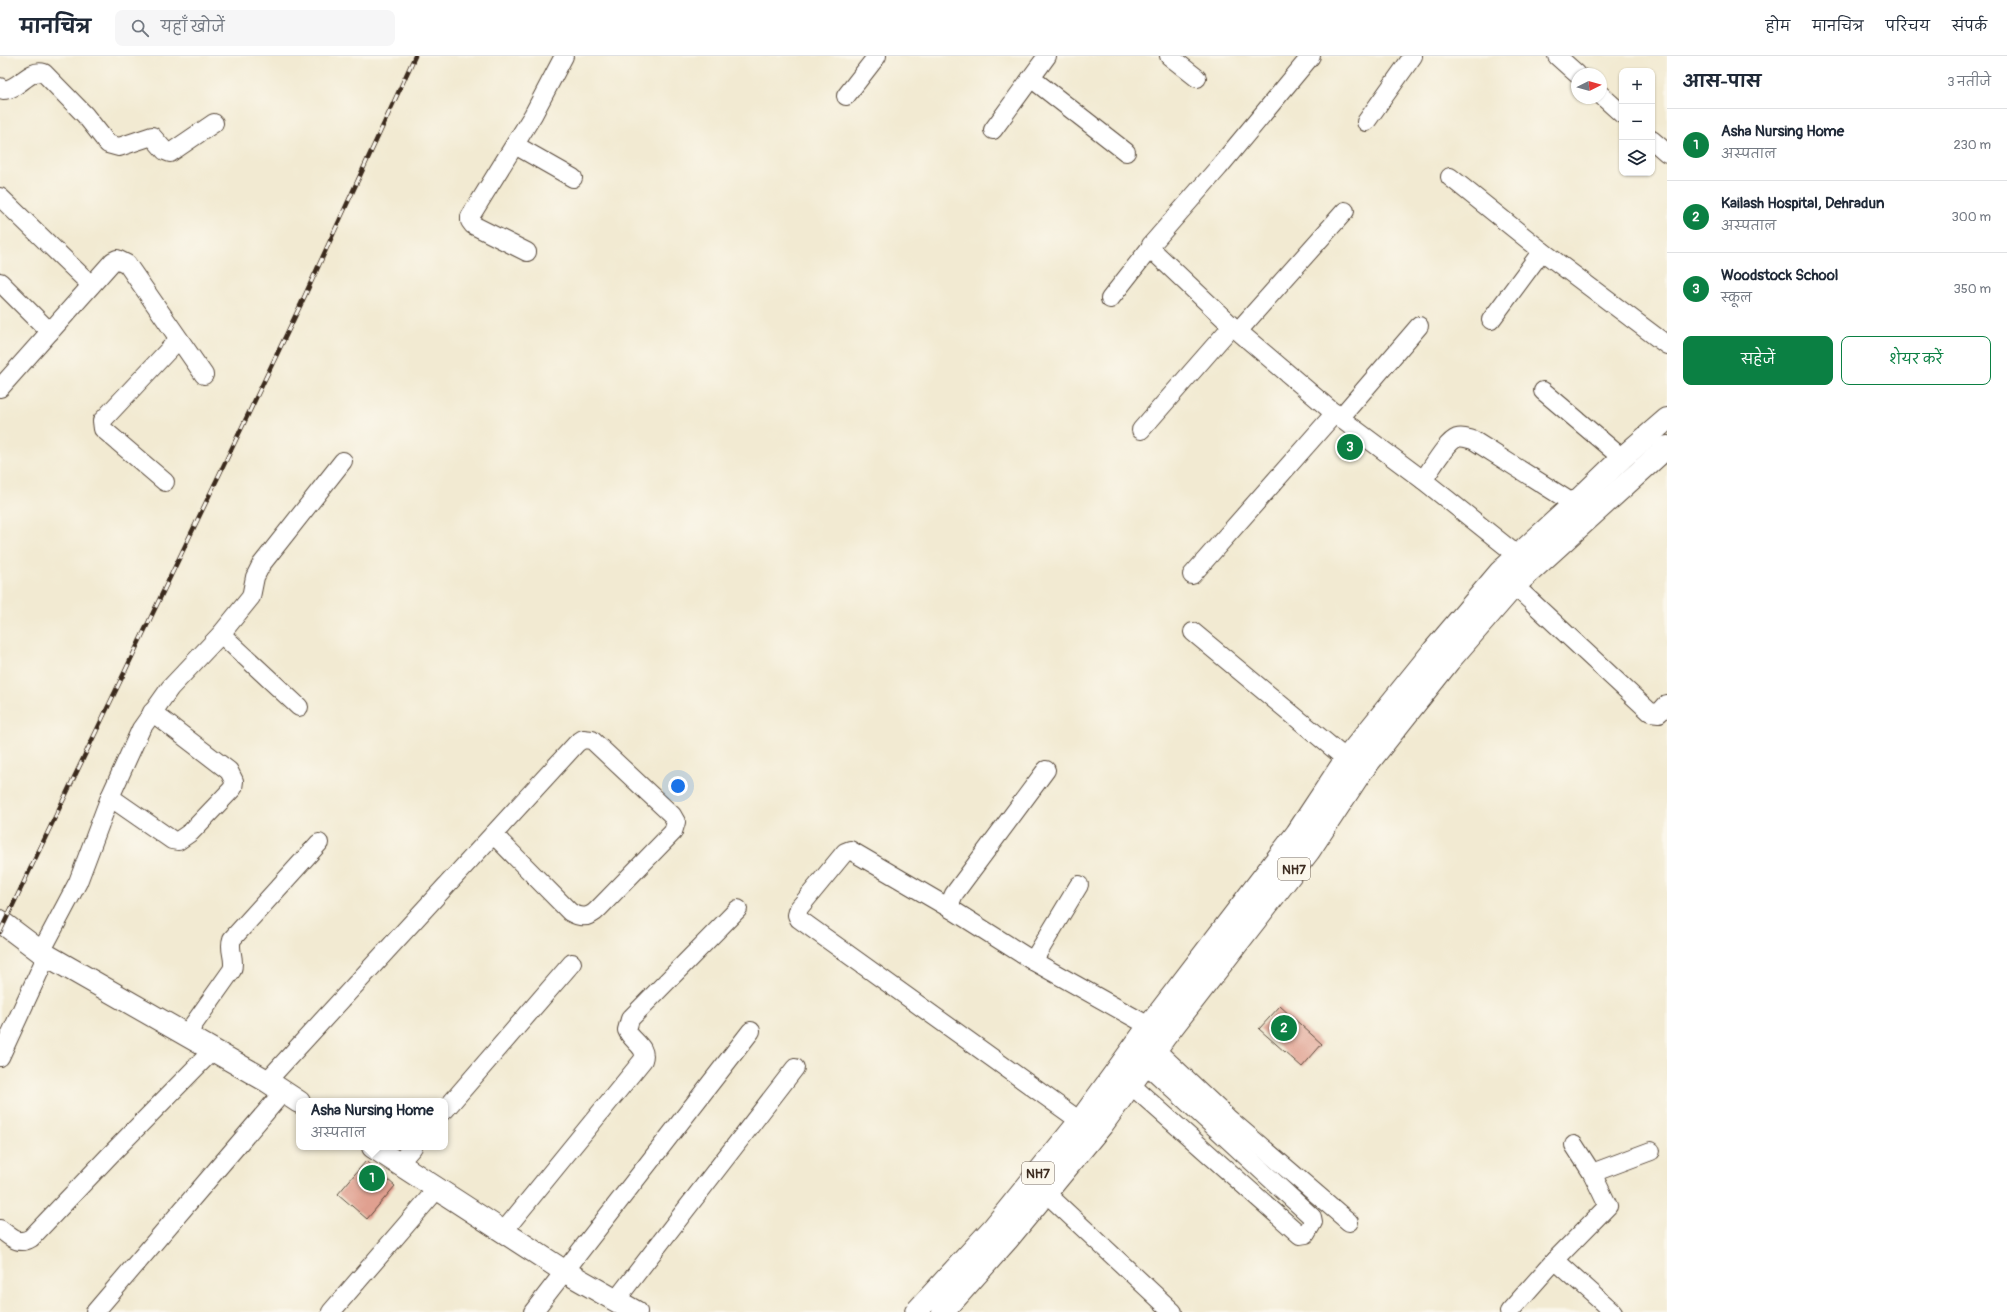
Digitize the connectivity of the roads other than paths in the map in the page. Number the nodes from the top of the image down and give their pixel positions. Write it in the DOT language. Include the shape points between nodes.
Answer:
graph roads {
  1 [pos="564,56"];
  2 [pos="876,56"];
  3 [pos="1047,56"];
  4 [pos="1169,56"];
  5 [pos="1311,56"];
  6 [pos="1413,56"];
  7 [pos="1557,56"];
  8 [pos="1571,69"];
  9 [pos="1031,78"];
  10 [pos="1197,78"];
  11 [pos="0,87"];
  12 [pos="846,96"];
  13 [pos="1607,100"];
  14 [pos="1619,111"];
  15 [pos="1366,122"];
  16 [pos="214,123"];
  17 [pos="993,130"];
  18 [pos="515,145"];
  19 [pos="1126,152"];
  20 [pos="1450,177"];
  21 [pos="573,178"];
  22 [pos="0,197"];
  23 [pos="1345,210"];
  24 [pos="1150,248"];
  25 [pos="1542,251"];
  26 [pos="527,252"];
  27 [pos="0,282"];
  28 [pos="91,285"];
  29 [pos="1110,299"];
  30 [pos="1492,320"];
  31 [pos="1419,326"];
  32 [pos="1236,328"];
  33 [pos="50,332"];
  34 [pos="178,340"];
  35 [pos="1667,345"];
  36 [pos="204,375"];
  37 [pos="0,388"];
  38 [pos="1543,391"];
  39 [pos="1337,415"];
  40 [pos="1667,419"];
  41 [pos="1141,430"];
  42 [pos="1667,447"];
  43 [pos="1622,458"];
  44 [pos="343,461"];
  45 [pos="1423,480"];
  46 [pos="165,482"];
  47 [pos="1574,504"];
  48 [pos="1517,555"];
  49 [pos="1192,575"];
  50 [pos="1507,579"];
  51 [pos="1193,632"];
  52 [pos="221,634"];
  53 [pos="1667,704"];
  54 [pos="299,707"];
  55 [pos="152,712"];
  56 [pos="1346,759"];
  57 [pos="1046,770"];
  58 [pos="110,797"];
  59 [pos="493,834"];
  60 [pos="319,843"];
  61 [pos="1079,885"];
  62 [pos="738,909"];
  63 [pos="952,909"];
  64 [pos="0,921"];
  65 [pos="44,954"];
  66 [pos="1033,961"];
  67 [pos="572,963"];
  68 [pos="751,1031"];
  69 [pos="186,1035"];
  70 [pos="1154,1045"];
  71 [pos="213,1050"];
  72 [pos="0,1057"];
  73 [pos="794,1068"];
  74 [pos="1131,1085"];
  75 [pos="283,1092"];
  76 [pos="448,1107"];
  77 [pos="1080,1121"];
  78 [pos="1574,1145"];
  79 [pos="385,1150"];
  80 [pos="1651,1151"];
  81 [pos="406,1155"];
  82 [pos="1592,1173"];
  83 [pos="437,1189"];
  84 [pos="1046,1193"];
  85 [pos="1349,1222"];
  86 [pos="0,1229"];
  87 [pos="503,1232"];
  88 [pos="1555,1260"];
  89 [pos="564,1271"];
  90 [pos="616,1300"];
  91 [pos="95,1312"];
  92 [pos="331,1312"];
  93 [pos="533,1312"];
  94 [pos="636,1312"];
  95 [pos="916,1312"];
  96 [pos="943,1312"];
  97 [pos="1173,1312"];
  98 [pos="1508,1312"];
  99 [pos="1614,1312"];
  1 -- 18 [label="street"];
  2 -- 12 [label="street"];
  3 -- 9 [label="street"];
  4 -- 10 [label="street"];
  5 -- 24 [label="street"];
  6 -- 15 [label="street"];
  7 -- 8 [label="street"];
  9 -- 17 [label="street"];
  9 -- 19 [label="street"];
  11 -- 16 [label="street" via="3,90 12,88 35,72 44,73 85,115 108,144 114,147 152,136 170,153"];
  13 -- 14 [label="street"];
  18 -- 21 [label="street"];
  18 -- 26 [label="street" via="470,213 470,221 473,225"];
  20 -- 25 [label="street"];
  22 -- 28 [label="street"];
  23 -- 32 [label="street"];
  24 -- 29 [label="street"];
  24 -- 32 [label="street"];
  25 -- 30 [label="street"];
  25 -- 35 [label="street"];
  27 -- 33 [label="street"];
  28 -- 33 [label="street"];
  28 -- 34 [label="street" via="113,261 121,260 127,264"];
  31 -- 39 [label="street"];
  32 -- 39 [label="street"];
  32 -- 41 [label="street"];
  33 -- 37 [label="street"];
  34 -- 36 [label="street"];
  34 -- 46 [label="street" via="102,421 103,429"];
  38 -- 43 [label="street"];
  39 -- 45 [label="street"];
  39 -- 49 [label="street"];
  40 -- 43 [label="main road, NH7"];
  42 -- 50 [label="main road, NH7"];
  43 -- 47 [label="main road, NH7"];
  44 -- 52 [label="street" via="260,565 255,577 253,594"];
  45 -- 47 [label="street" via="1450,443 1463,437 1473,440"];
  45 -- 48 [label="street"];
  47 -- 48 [label="main road, NH7"];
  48 -- 50 [label="main road, NH7"];
  50 -- 53 [label="street" via="1650,712 1659,713"];
  50 -- 56 [label="main road, NH7" via="1434,650"];
  50 -- 70 [label="main road, NH7" via="1449,661 1361,772 1309,850"];
  51 -- 56 [label="street"];
  52 -- 54 [label="street"];
  52 -- 55 [label="street" via="170,688"];
  55 -- 58 [label="street" via="133,744"];
  55 -- 58 [label="street" via="229,771 234,780 233,788 191,832 178,841 172,840"];
  56 -- 70 [label="main road, NH7"];
  57 -- 63 [label="street" via="954,894 951,901"];
  58 -- 65 [label="street" via="78,882"];
  59 -- 59 [label="street" via="571,748 583,739 592,740 672,815 676,822 673,832 600,908 583,918 570,912"];
  59 -- 75 [label="street"];
  60 -- 69 [label="street" via="232,939 232,970"];
  61 -- 66 [label="street"];
  62 -- 87 [label="street" via="628,1022 628,1034 643,1051 643,1060"];
  63 -- 66 [label="street"];
  63 -- 77 [label="street" via="850,850 845,852 799,908 797,915"];
  64 -- 65 [label="main road"];
  65 -- 69 [label="main road"];
  65 -- 72 [label="street"];
  66 -- 70 [label="street"];
  67 -- 76 [label="street"];
  68 -- 89 [label="street"];
  69 -- 71 [label="main road"];
  70 -- 74 [label="main road, NH7"];
  70 -- 74 [label="street" via="1312,1217 1313,1222 1306,1234 1300,1235"];
  70 -- 77 [label="main road, NH7"];
  70 -- 85 [label="street" via="1228,1118"];
  71 -- 75 [label="main road"];
  71 -- 86 [label="street" via="31,1238 20,1243"];
  73 -- 90 [label="street"];
  74 -- 84 [label="main road, NH7"];
  75 -- 91 [label="street"];
  77 -- 95 [label="main road, NH7" via="994,1227"];
  78 -- 82 [label="street"];
  79 -- 81 [label="main road"];
  80 -- 82 [label="street"];
  81 -- 83 [label="main road"];
  82 -- 88 [label="street" via="1608,1206"];
  83 -- 87 [label="main road"];
  83 -- 92 [label="street"];
  84 -- 96 [label="main road, NH7"];
  84 -- 97 [label="street"];
  87 -- 89 [label="main road"];
  88 -- 98 [label="street"];
  88 -- 99 [label="street"];
  89 -- 90 [label="main road"];
  89 -- 93 [label="street"];
  90 -- 94 [label="main road"];
}
